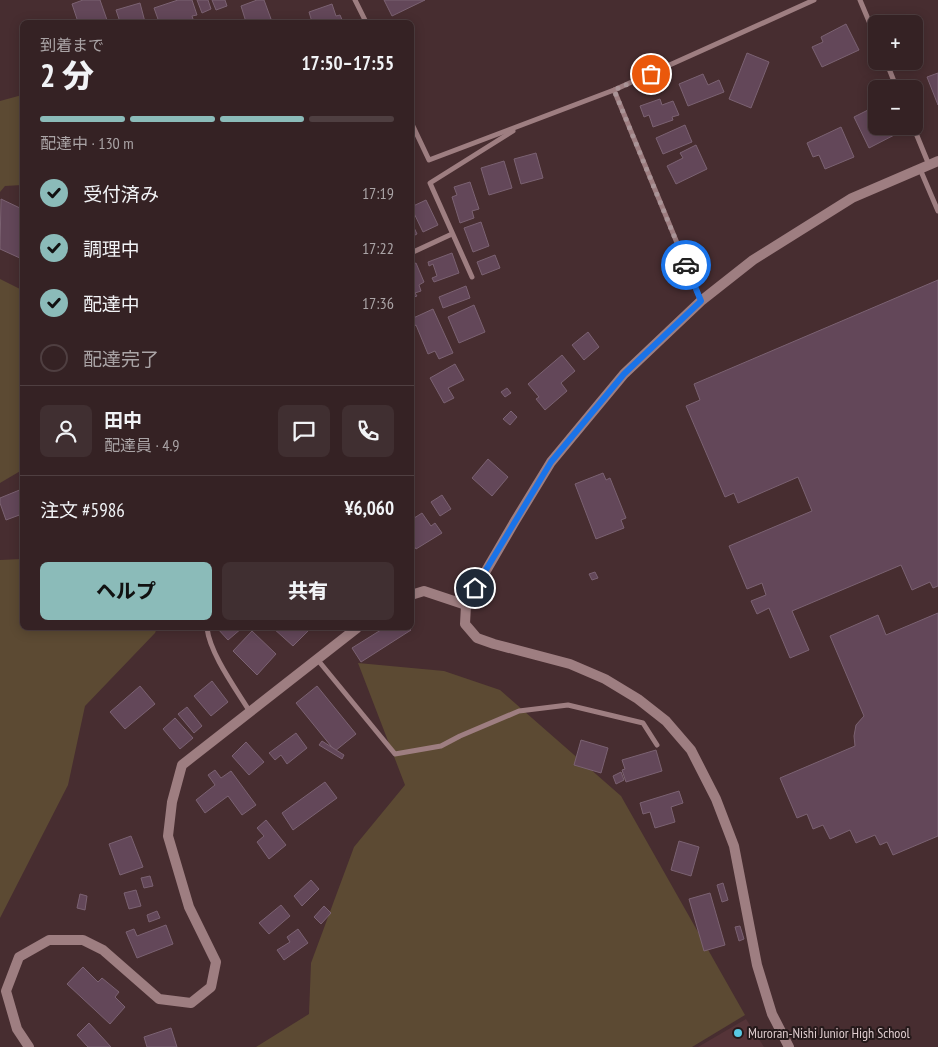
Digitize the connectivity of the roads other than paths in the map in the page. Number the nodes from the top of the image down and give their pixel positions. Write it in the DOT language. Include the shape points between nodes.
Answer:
graph roads {
  1 [pos="355,0"];
  2 [pos="814,0"];
  3 [pos="860,0"];
  4 [pos="868,19"];
  5 [pos="365,20"];
  6 [pos="614,90"];
  7 [pos="522,125"];
  8 [pos="414,128"];
  9 [pos="917,135"];
  10 [pos="929,165"];
  11 [pos="938,211"];
  12 [pos="452,234"];
  13 [pos="414,252"];
  14 [pos="472,277"];
  15 [pos="701,301"];
  16 [pos="414,594"];
  17 [pos="466,605"];
  18 [pos="207,630"];
  19 [pos="354,630"];
  20 [pos="317,659"];
  21 [pos="250,712"];
  22 [pos="658,745"];
  23 [pos="29,1047"];
  24 [pos="789,1047"];
  1 -- 5 [label="street"];
  2 -- 6 [label="street"];
  3 -- 4 [label="street"];
  6 -- 7 [label="street"];
  6 -- 15 [label="street"];
  7 -- 8 [label="street" via="429,160"];
  7 -- 12 [label="street" via="430,183"];
  9 -- 10 [label="street"];
  10 -- 11 [label="street"];
  10 -- 15 [label="street" via="852,198 753,260"];
  12 -- 13 [label="street"];
  12 -- 14 [label="street"];
  15 -- 17 [label="street" via="624,374 551,462"];
  16 -- 17 [label="street" via="424,590"];
  17 -- 24 [label="street" via="465,624 477,638 570,664 606,679 666,721 691,750 716,799 734,846 757,965 772,1014"];
  18 -- 21 [label="street" via="215,653"];
  19 -- 20 [label="street"];
  20 -- 21 [label="street"];
  20 -- 22 [label="street" via="395,754 441,746 519,711 568,704 643,722"];
  21 -- 23 [label="street" via="182,765 172,802 168,836 189,907 216,962 211,987 191,1003 159,999 103,950 83,940 49,940 19,957 6,991 17,1029"];
}
